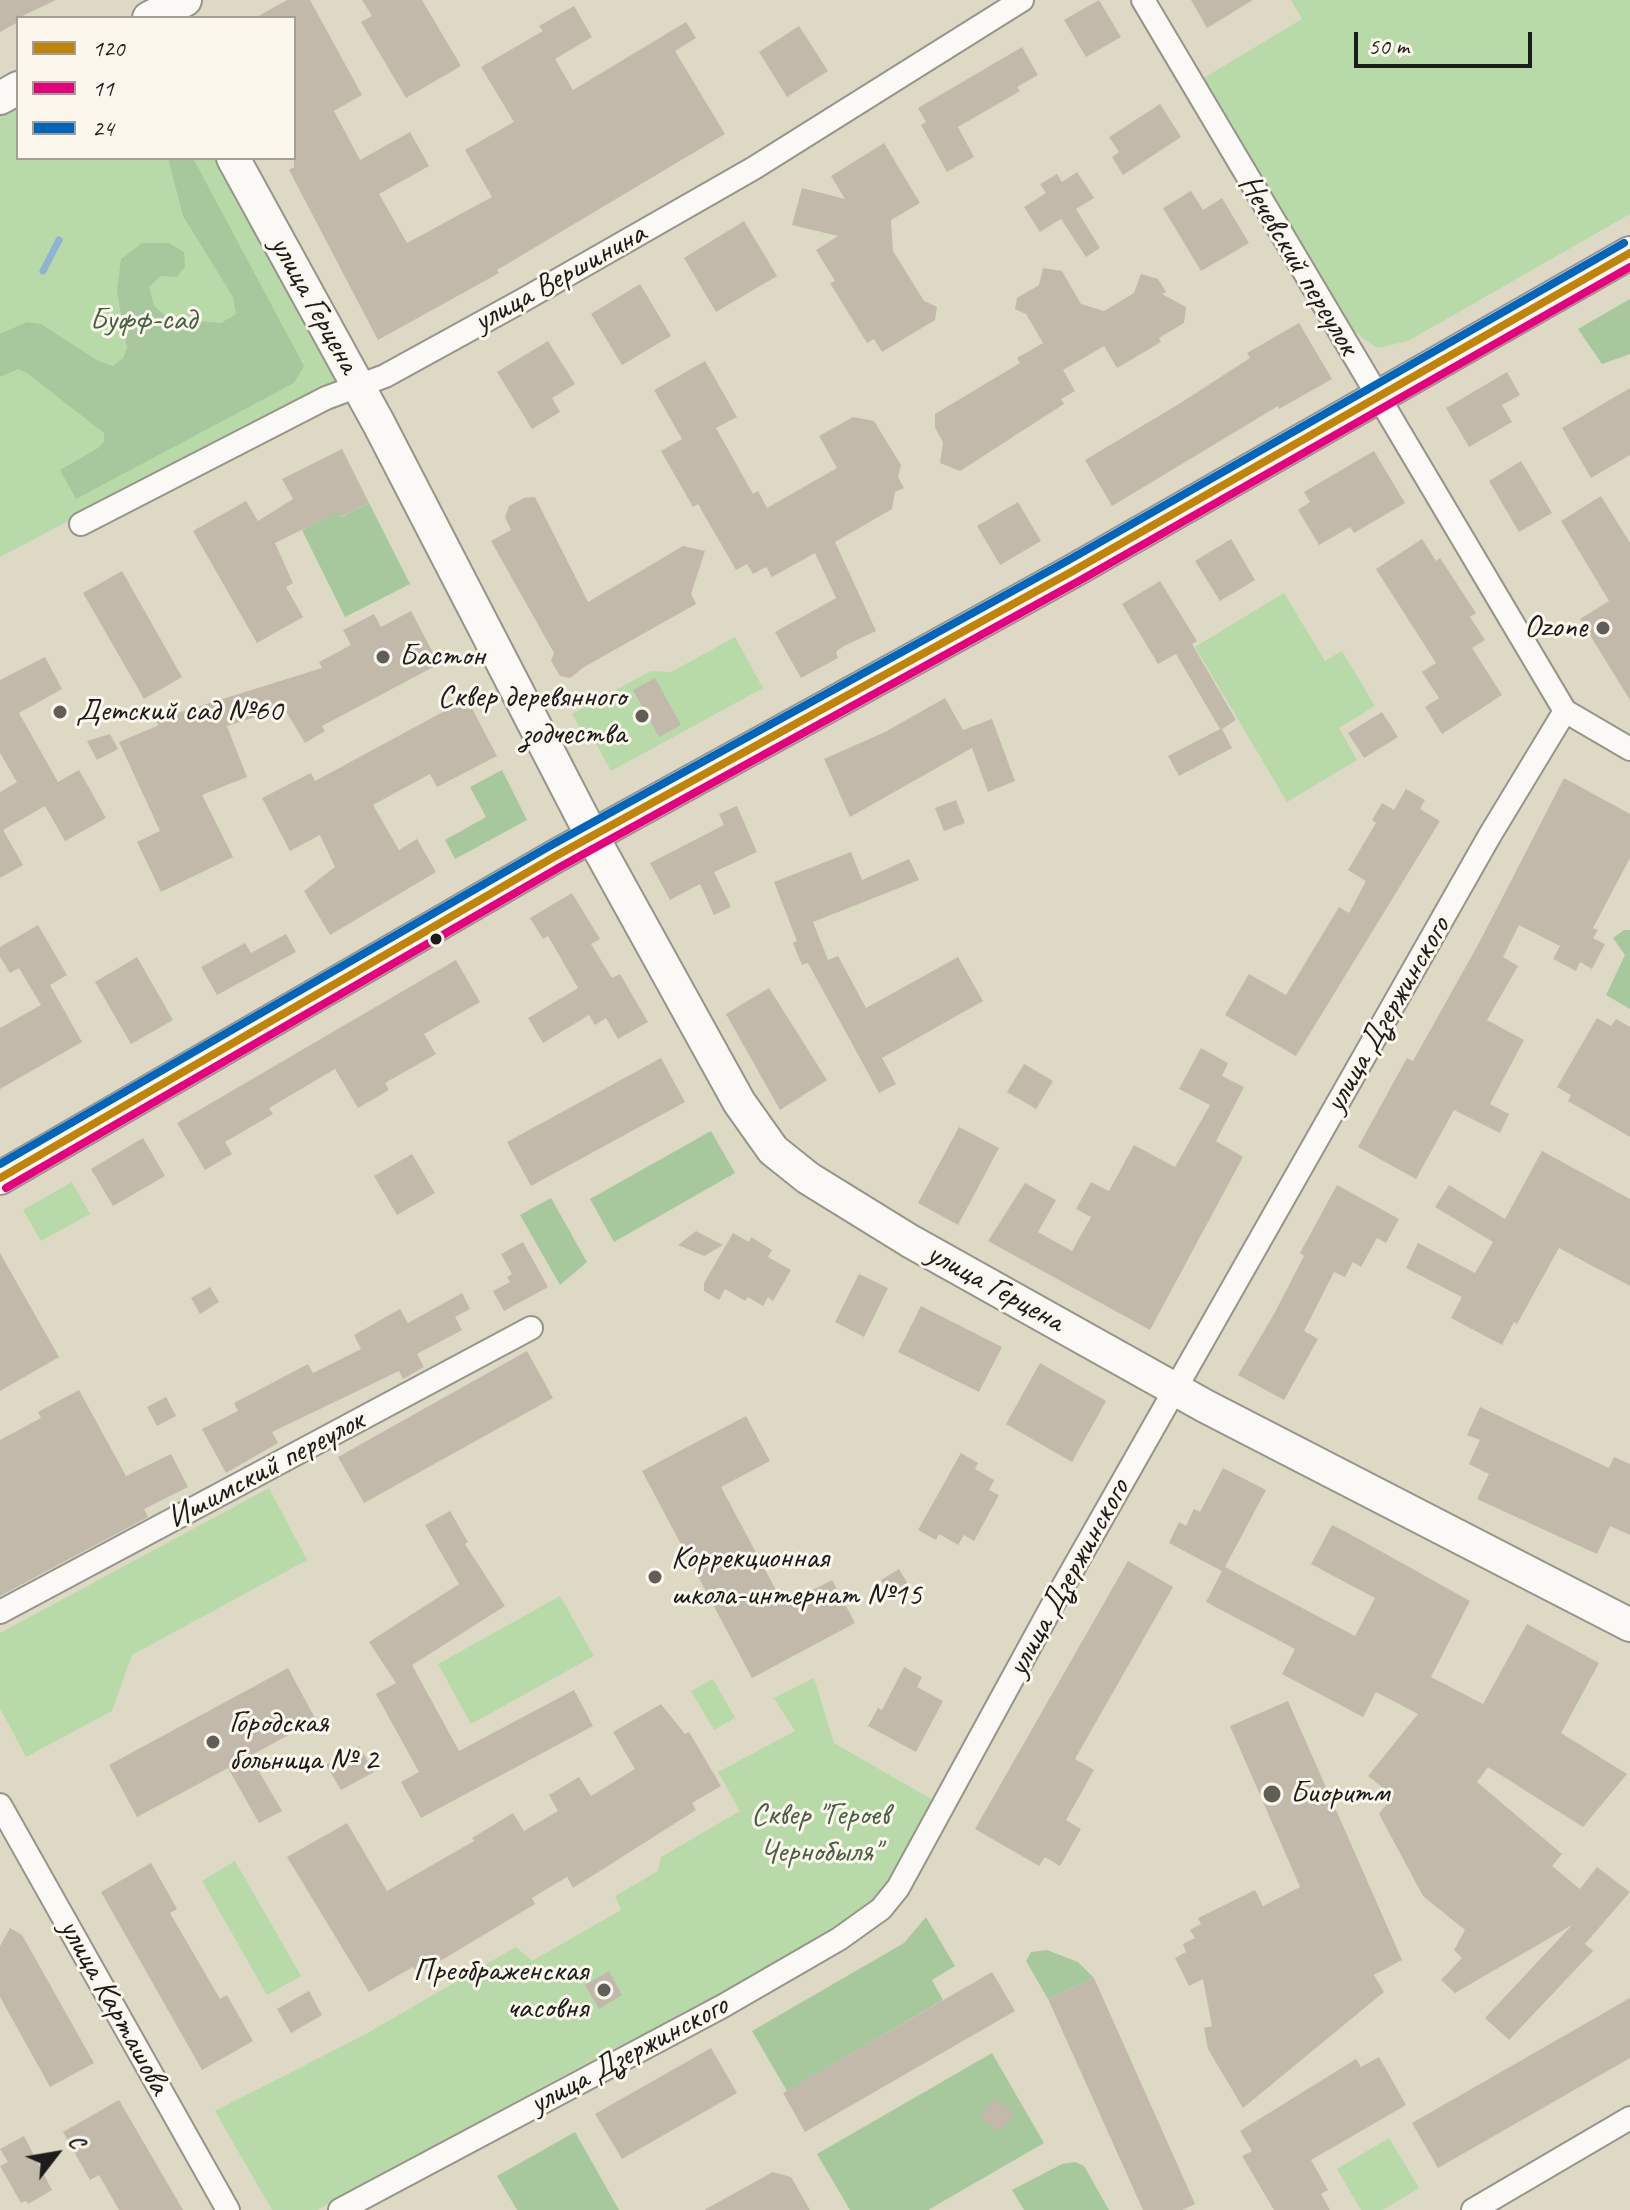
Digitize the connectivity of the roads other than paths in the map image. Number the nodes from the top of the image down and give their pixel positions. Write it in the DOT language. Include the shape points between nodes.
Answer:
graph roads {
  1 [pos="185,0"];
  2 [pos="1022,0"];
  3 [pos="1143,0"];
  4 [pos="152,13"];
  5 [pos="234,160"];
  6 [pos="1630,253"];
  7 [pos="359,387"];
  8 [pos="1378,398"];
  9 [pos="81,524"];
  10 [pos="1565,711"];
  11 [pos="1630,749"];
  12 [pos="592,836"];
  13 [pos="0,1178"];
  14 [pos="531,1328"];
  15 [pos="1175,1389"];
  16 [pos="0,1612"];
  17 [pos="1630,1625"];
  18 [pos="0,1805"];
  19 [pos="1630,2118"];
  20 [pos="228,2210"];
  21 [pos="340,2210"];
  22 [pos="1473,2210"];
  1 -- 4 [label="street"];
  2 -- 7 [label="street, улица Вершинина" via="754,168"];
  3 -- 8 [label="street, Нечевский переулок"];
  5 -- 7 [label="street, улица Герцена"];
  6 -- 8 [label="street"];
  7 -- 9 [label="street, улица Вершинина" via="326,398"];
  7 -- 12 [label="street, улица Герцена"];
  8 -- 10 [label="street, Нечевский переулок"];
  8 -- 12 [label="street"];
  10 -- 11 [label="street, Нечевский переулок"];
  10 -- 15 [label="street, улица Дзержинского"];
  12 -- 13 [label="street"];
  12 -- 15 [label="street, улица Герцена" via="739,1102 773,1150 910,1241"];
  14 -- 16 [label="street, Ишимский переулок"];
  15 -- 17 [label="street, улица Герцена"];
  15 -- 21 [label="street, улица Дзержинского" via="914,1861 881,1909 860,1927 723,2006"];
  18 -- 20 [label="street, улица Карташова"];
  19 -- 22 [label="street"];
}
